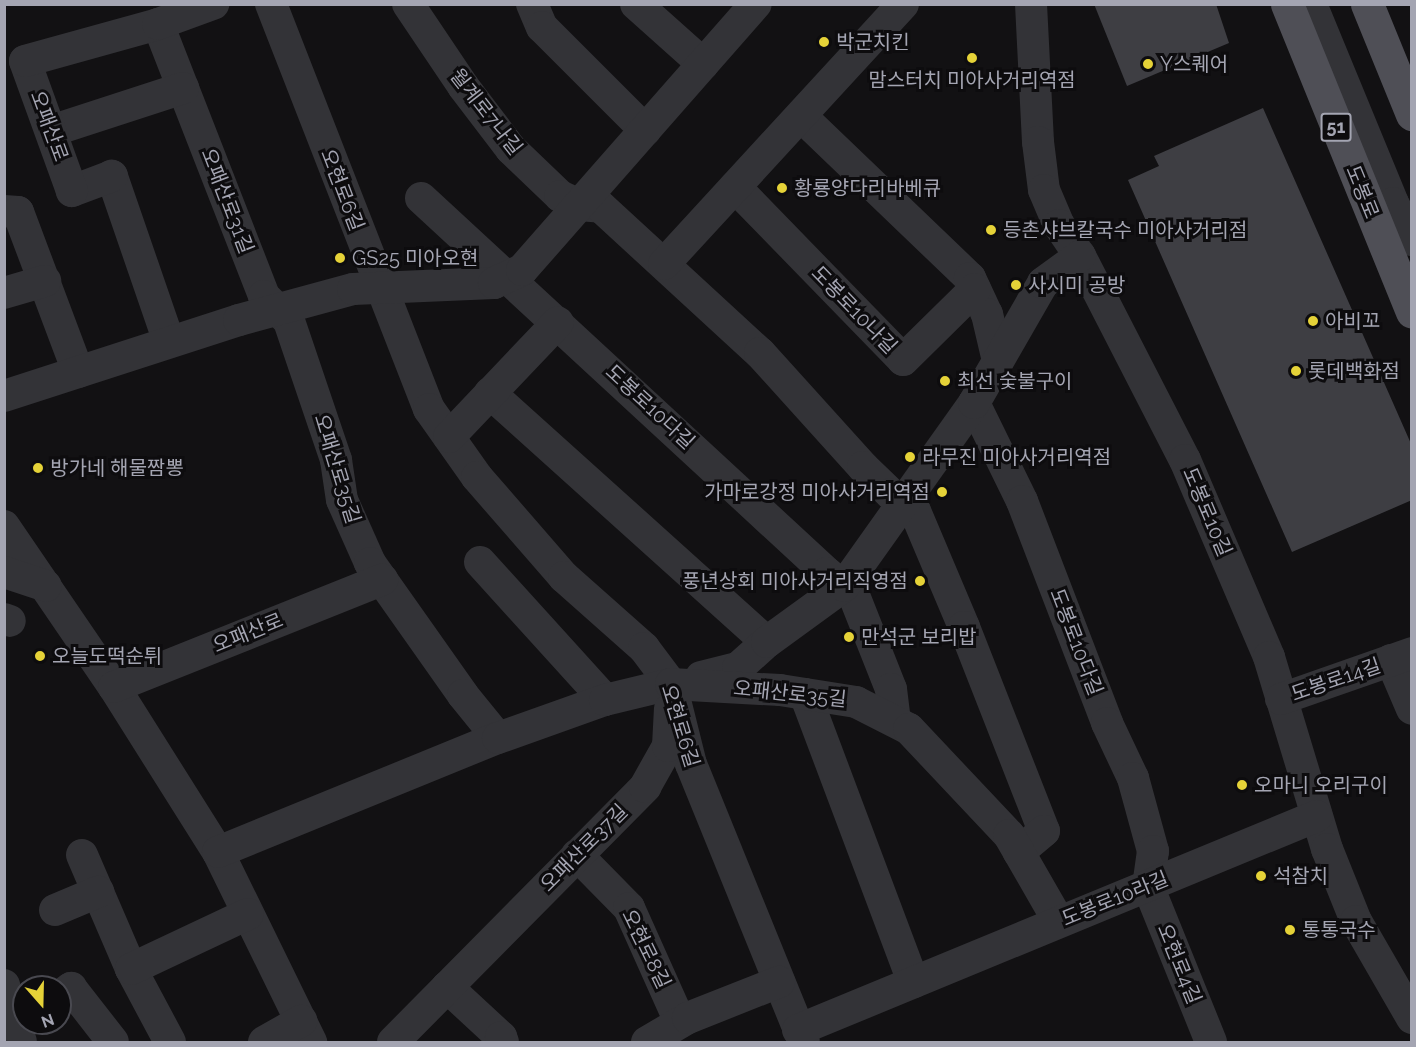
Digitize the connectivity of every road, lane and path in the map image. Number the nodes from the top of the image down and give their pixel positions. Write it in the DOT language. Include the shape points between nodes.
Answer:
graph roads {
  1 [pos="213,4"];
  2 [pos="271,4"];
  3 [pos="408,4"];
  4 [pos="532,4"];
  5 [pos="636,4"];
  6 [pos="756,4"];
  7 [pos="903,4"];
  8 [pos="1031,4"];
  9 [pos="1287,4"];
  10 [pos="1311,4"];
  11 [pos="1328,4"];
  12 [pos="1367,4"];
  13 [pos="158,24"];
  14 [pos="703,64"];
  15 [pos="183,88"];
  16 [pos="1412,114"];
  17 [pos="801,116"];
  18 [pos="645,129"];
  19 [pos="51,131"];
  20 [pos="735,188"];
  21 [pos="421,198"];
  22 [pos="579,205"];
  23 [pos="4,211"];
  24 [pos="1412,215"];
  25 [pos="1412,240"];
  26 [pos="1080,256"];
  27 [pos="664,264"];
  28 [pos="1395,273"];
  29 [pos="509,276"];
  30 [pos="45,281"];
  31 [pos="379,287"];
  32 [pos="975,289"];
  33 [pos="4,293"];
  34 [pos="276,310"];
  35 [pos="1412,312"];
  36 [pos="558,322"];
  37 [pos="1412,328"];
  38 [pos="169,342"];
  39 [pos="998,361"];
  40 [pos="78,372"];
  41 [pos="490,393"];
  42 [pos="4,396"];
  43 [pos="974,403"];
  44 [pos="449,437"];
  45 [pos="903,503"];
  46 [pos="4,526"];
  47 [pos="480,562"];
  48 [pos="4,572"];
  49 [pos="382,580"];
  50 [pos="46,586"];
  51 [pos="844,586"];
  52 [pos="767,642"];
  53 [pos="1401,657"];
  54 [pos="671,684"];
  55 [pos="114,687"];
  56 [pos="805,694"];
  57 [pos="1281,699"];
  58 [pos="605,700"];
  59 [pos="1412,709"];
  60 [pos="894,721"];
  61 [pos="498,738"];
  62 [pos="1317,816"];
  63 [pos="218,852"];
  64 [pos="1019,852"];
  65 [pos="82,855"];
  66 [pos="577,855"];
  67 [pos="1148,886"];
  68 [pos="98,892"];
  69 [pos="55,910"];
  70 [pos="248,914"];
  71 [pos="1059,922"];
  72 [pos="131,969"];
  73 [pos="779,982"];
  74 [pos="914,982"];
  75 [pos="4,985"];
  76 [pos="447,987"];
  77 [pos="72,989"];
  78 [pos="12,1007"];
  79 [pos="1412,1018"];
  80 [pos="680,1022"];
  81 [pos="306,1032"];
  82 [pos="801,1036"];
  83 [pos="113,1042"];
  84 [pos="170,1042"];
  85 [pos="264,1042"];
  86 [pos="393,1042"];
  87 [pos="503,1042"];
  88 [pos="647,1042"];
  89 [pos="1211,1042"];
  1 -- 13 [label="street"];
  2 -- 31 [label="street, 오현로6길"];
  3 -- 22 [label="street, 월계로7나길" via="511,149 560,196"];
  4 -- 18 [label="street" via="542,27"];
  5 -- 14 [label="street"];
  6 -- 14 [label="street"];
  7 -- 17 [label="street"];
  8 -- 26 [label="street, 도봉로10길" via="1044,190 1059,225"];
  9 -- 28 [label="main road, 도봉로 / 51"];
  10 -- 25 [label="street"];
  11 -- 24 [label="street"];
  12 -- 16 [label="main road"];
  13 -- 15 [label="street, 오패산로31길"];
  13 -- 19 [label="street, 오패산로" via="25,61"];
  14 -- 18 [label="street"];
  15 -- 19 [label="street"];
  15 -- 34 [label="street, 오패산로31길" via="264,296"];
  17 -- 20 [label="street"];
  17 -- 32 [label="street" via="970,278"];
  18 -- 22 [label="street"];
  19 -- 38 [label="street, 오패산로" via="72,191 112,176"];
  20 -- 27 [label="street"];
  20 -- 32 [label="street, 도봉로10나길" via="903,360"];
  21 -- 29 [label="street"];
  22 -- 27 [label="street" via="601,207"];
  22 -- 29 [label="street" via="522,270"];
  23 -- 30 [label="street" via="18,212"];
  26 -- 39 [label="street" via="1043,283"];
  26 -- 57 [label="street, 도봉로10길" via="1185,460 1269,657"];
  27 -- 45 [label="street" via="760,353 863,467"];
  28 -- 35 [label="main road, 도봉로 / 51"];
  28 -- 37 [label="main road"];
  29 -- 31 [label="street" via="494,283"];
  29 -- 36 [label="street, 도봉로10다길"];
  30 -- 33 [label="street"];
  30 -- 40 [label="street"];
  31 -- 34 [label="street" via="353,289"];
  31 -- 44 [label="street, 오현로6길" via="429,409"];
  32 -- 39 [label="street" via="987,314"];
  34 -- 38 [label="street"];
  34 -- 49 [label="street, 오패산로35길" via="289,321 336,460 342,500 370,563"];
  36 -- 41 [label="street"];
  36 -- 51 [label="street, 도봉로10다길"];
  38 -- 40 [label="street"];
  39 -- 43 [label="street"];
  40 -- 42 [label="street"];
  41 -- 44 [label="street"];
  41 -- 52 [label="street"];
  43 -- 45 [label="street"];
  43 -- 67 [label="street, 도봉로10다길" via="1022,501 1107,723 1133,778 1154,851"];
  44 -- 54 [label="street, 오현로6길" via="477,477 564,577 644,648"];
  45 -- 51 [label="street"];
  45 -- 64 [label="street" via="915,512 1044,831"];
  46 -- 50 [label="street"];
  47 -- 58 [label="street"];
  48 -- 50 [label="street"];
  49 -- 55 [label="street, 오패산로"];
  49 -- 61 [label="street, 오패산로35길"];
  50 -- 55 [label="street"];
  51 -- 52 [label="street"];
  51 -- 60 [label="street, 도봉로10다길" via="853,593 891,689"];
  52 -- 54 [label="street" via="738,668"];
  53 -- 57 [label="street, 도봉로14길"];
  53 -- 59 [label="street, 도봉로14길"];
  54 -- 56 [label="street, 오패산로35길"];
  54 -- 58 [label="street, 오패산로35길"];
  54 -- 66 [label="street, 오패산로37길" via="668,746 645,787"];
  54 -- 73 [label="street, 오현로6길" via="691,764"];
  55 -- 63 [label="street"];
  56 -- 60 [label="street, 오패산로35길" via="856,702"];
  56 -- 74 [label="street"];
  57 -- 62 [label="street, 도봉로10길"];
  58 -- 61 [label="street, 오패산로35길"];
  60 -- 64 [label="street, 오패산로35길" via="909,729 1009,836"];
  61 -- 63 [label="street, 오패산로35길"];
  62 -- 67 [label="street, 도봉로10라길"];
  62 -- 79 [label="street, 도봉로10길" via="1356,921"];
  63 -- 70 [label="street"];
  64 -- 71 [label="street, 오패산로35길"];
  65 -- 68 [label="street"];
  66 -- 76 [label="street, 오패산로37길"];
  66 -- 80 [label="street, 오현로8길" via="629,908"];
  67 -- 71 [label="street, 도봉로10라길"];
  67 -- 89 [label="street, 오현로4길"];
  68 -- 69 [label="street"];
  68 -- 72 [label="street"];
  70 -- 72 [label="street"];
  70 -- 81 [label="street"];
  71 -- 74 [label="street, 도봉로10라길"];
  72 -- 84 [label="street"];
  73 -- 80 [label="street"];
  73 -- 82 [label="street, 오현로6길"];
  74 -- 82 [label="street, 도봉로10라길"];
  75 -- 78 [label="street"];
  76 -- 86 [label="street, 오패산로37길"];
  76 -- 87 [label="street"];
  77 -- 83 [label="street"];
  80 -- 88 [label="street"];
  81 -- 85 [label="street"];
}
